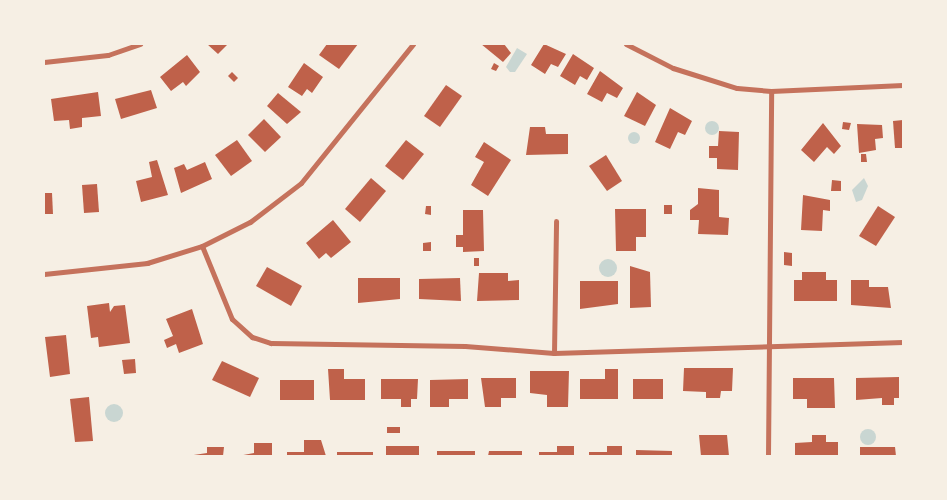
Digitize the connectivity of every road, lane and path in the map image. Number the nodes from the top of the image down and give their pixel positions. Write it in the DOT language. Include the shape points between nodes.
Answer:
graph roads {
  1 [pos="140,44"];
  2 [pos="413,44"];
  3 [pos="626,44"];
  4 [pos="44,62"];
  5 [pos="903,85"];
  6 [pos="772,91"];
  7 [pos="556,221"];
  8 [pos="202,246"];
  9 [pos="44,274"];
  10 [pos="903,342"];
  11 [pos="772,345"];
  12 [pos="554,353"];
  13 [pos="768,456"];
  1 -- 4 [label="street" via="108,55"];
  2 -- 8 [label="street" via="301,183 250,222"];
  3 -- 6 [label="street" via="703,80"];
  5 -- 6 [label="street"];
  6 -- 11 [label="street"];
  7 -- 12 [label="street"];
  8 -- 9 [label="street" via="147,262"];
  8 -- 12 [label="street" via="232,319 252,337 271,343 465,346"];
  10 -- 11 [label="street"];
  11 -- 12 [label="street"];
  11 -- 13 [label="street"];
}
